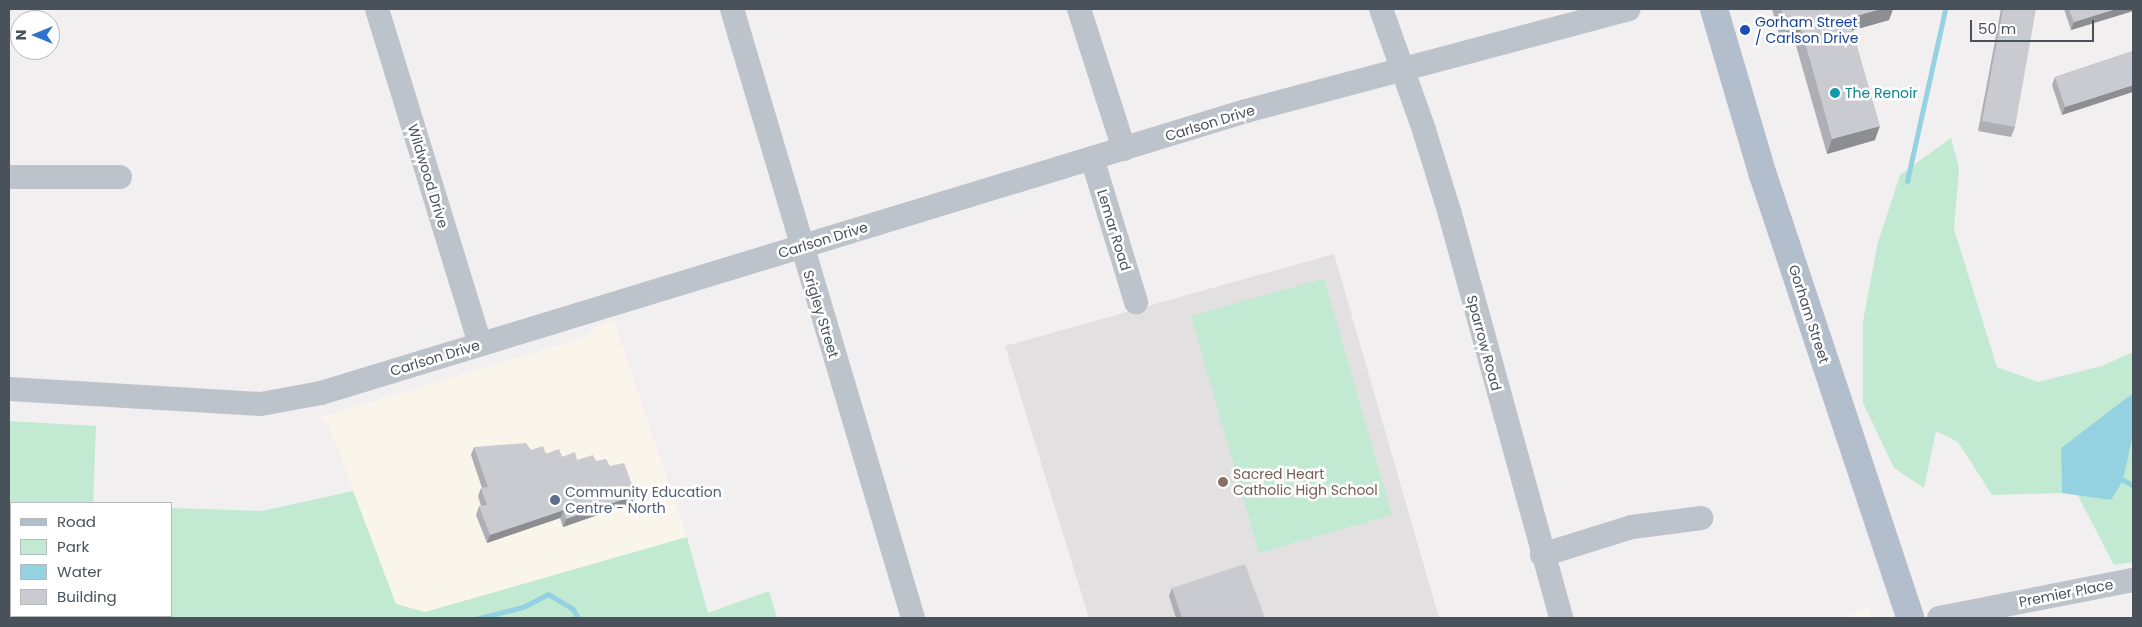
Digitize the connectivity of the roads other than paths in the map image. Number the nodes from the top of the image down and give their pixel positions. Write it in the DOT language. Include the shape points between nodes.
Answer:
graph roads {
  1 [pos="377,9"];
  2 [pos="732,9"];
  3 [pos="1079,9"];
  4 [pos="1381,9"];
  5 [pos="1629,9"];
  6 [pos="1714,9"];
  7 [pos="1403,70"];
  8 [pos="1124,149"];
  9 [pos="1092,158"];
  10 [pos="9,176"];
  11 [pos="120,176"];
  12 [pos="801,246"];
  13 [pos="1136,302"];
  14 [pos="480,344"];
  15 [pos="9,389"];
  16 [pos="1701,518"];
  17 [pos="1542,555"];
  18 [pos="2133,580"];
  19 [pos="913,618"];
  20 [pos="1561,618"];
  21 [pos="1910,618"];
  22 [pos="1939,618"];
  1 -- 14 [label="street, Wildwood Drive"];
  2 -- 12 [label="street, Srigley Street"];
  3 -- 8 [label="street"];
  4 -- 7 [label="street, Sparrow Road"];
  5 -- 7 [label="street, Carlson Drive"];
  6 -- 21 [label="main road, Gorham Street" via="1762,175"];
  7 -- 8 [label="street, Carlson Drive" via="1246,111"];
  7 -- 17 [label="street, Sparrow Road" via="1450,214"];
  8 -- 9 [label="street, Carlson Drive"];
  9 -- 12 [label="street, Carlson Drive"];
  9 -- 13 [label="street, Lemar Road"];
  10 -- 11 [label="street"];
  12 -- 14 [label="street, Carlson Drive"];
  12 -- 19 [label="street, Srigley Street"];
  14 -- 15 [label="street, Carlson Drive" via="321,393 261,404"];
  16 -- 17 [label="street" via="1632,527"];
  17 -- 20 [label="street, Sparrow Road"];
  18 -- 22 [label="street, Premier Place"];
}
